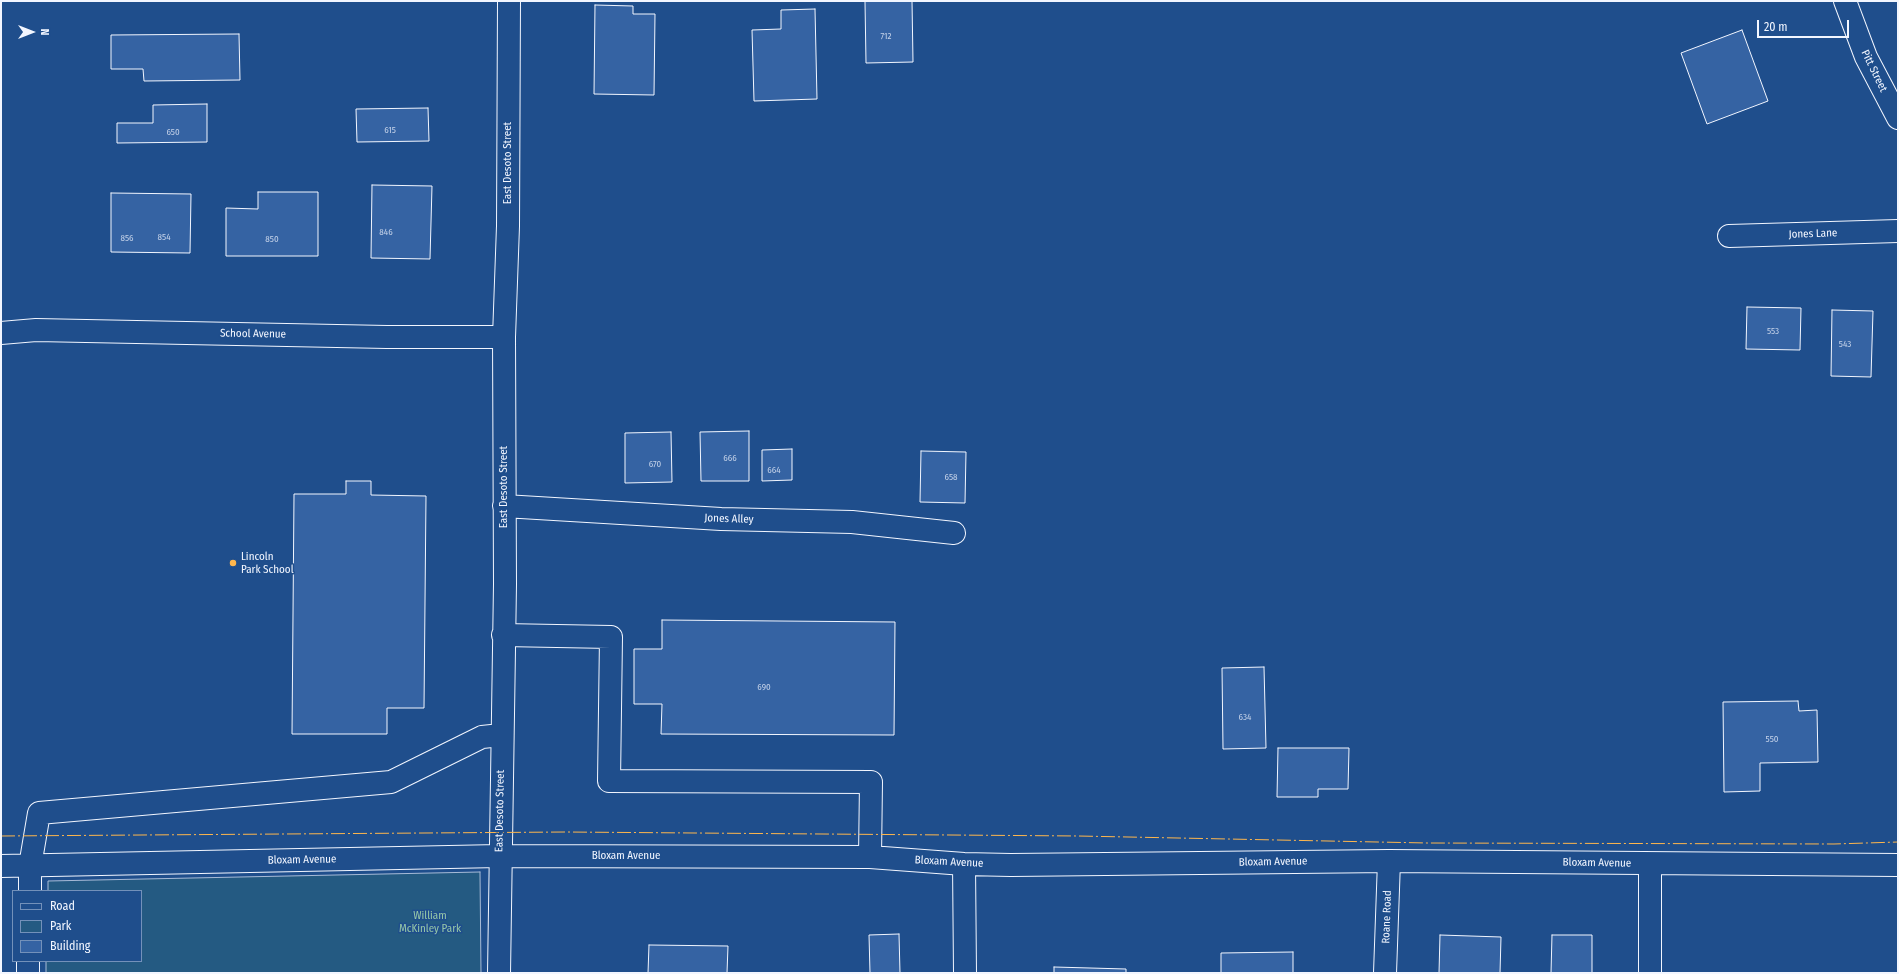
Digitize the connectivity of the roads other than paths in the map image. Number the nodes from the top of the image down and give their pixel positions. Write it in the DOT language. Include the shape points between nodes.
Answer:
graph roads {
  1 [pos="509,1"];
  2 [pos="1844,1"];
  3 [pos="1898,118"];
  4 [pos="1898,231"];
  5 [pos="1729,236"];
  6 [pos="1,333"];
  7 [pos="504,337"];
  8 [pos="504,506"];
  9 [pos="954,533"];
  10 [pos="503,635"];
  11 [pos="501,735"];
  12 [pos="499,856"];
  13 [pos="870,857"];
  14 [pos="1389,861"];
  15 [pos="964,864"];
  16 [pos="1650,864"];
  17 [pos="1,866"];
  18 [pos="30,866"];
  19 [pos="1898,866"];
  20 [pos="30,890"];
  21 [pos="28,962"];
  22 [pos="28,973"];
  23 [pos="499,973"];
  24 [pos="965,973"];
  25 [pos="1385,973"];
  26 [pos="1650,973"];
  1 -- 7 [label="street, East Desoto Street" via="508,226"];
  2 -- 3 [label="street, Pitt Street" via="1866,57"];
  4 -- 5 [label="street, Jones Lane"];
  6 -- 7 [label="street, School Avenue" via="36,330"];
  7 -- 8 [label="street, East Desoto Street"];
  8 -- 9 [label="street, Jones Alley" via="721,519 852,522"];
  8 -- 10 [label="street, East Desoto Street"];
  10 -- 11 [label="street, East Desoto Street"];
  10 -- 13 [label="street" via="611,637 609,781 871,782"];
  11 -- 12 [label="street, East Desoto Street"];
  11 -- 18 [label="street" via="482,737 391,782 39,813"];
  12 -- 13 [label="street, Bloxam Avenue"];
  12 -- 18 [label="street, Bloxam Avenue"];
  12 -- 23 [label="street, East Desoto Street"];
  13 -- 15 [label="street, Bloxam Avenue"];
  14 -- 15 [label="street, Bloxam Avenue"];
  14 -- 16 [label="street, Bloxam Avenue"];
  14 -- 25 [label="street, Roane Road"];
  15 -- 24 [label="street"];
  16 -- 19 [label="street, Bloxam Avenue"];
  16 -- 26 [label="street"];
  17 -- 18 [label="street, Bloxam Avenue"];
  18 -- 20 [label="street"];
  21 -- 22 [label="street"];
}
